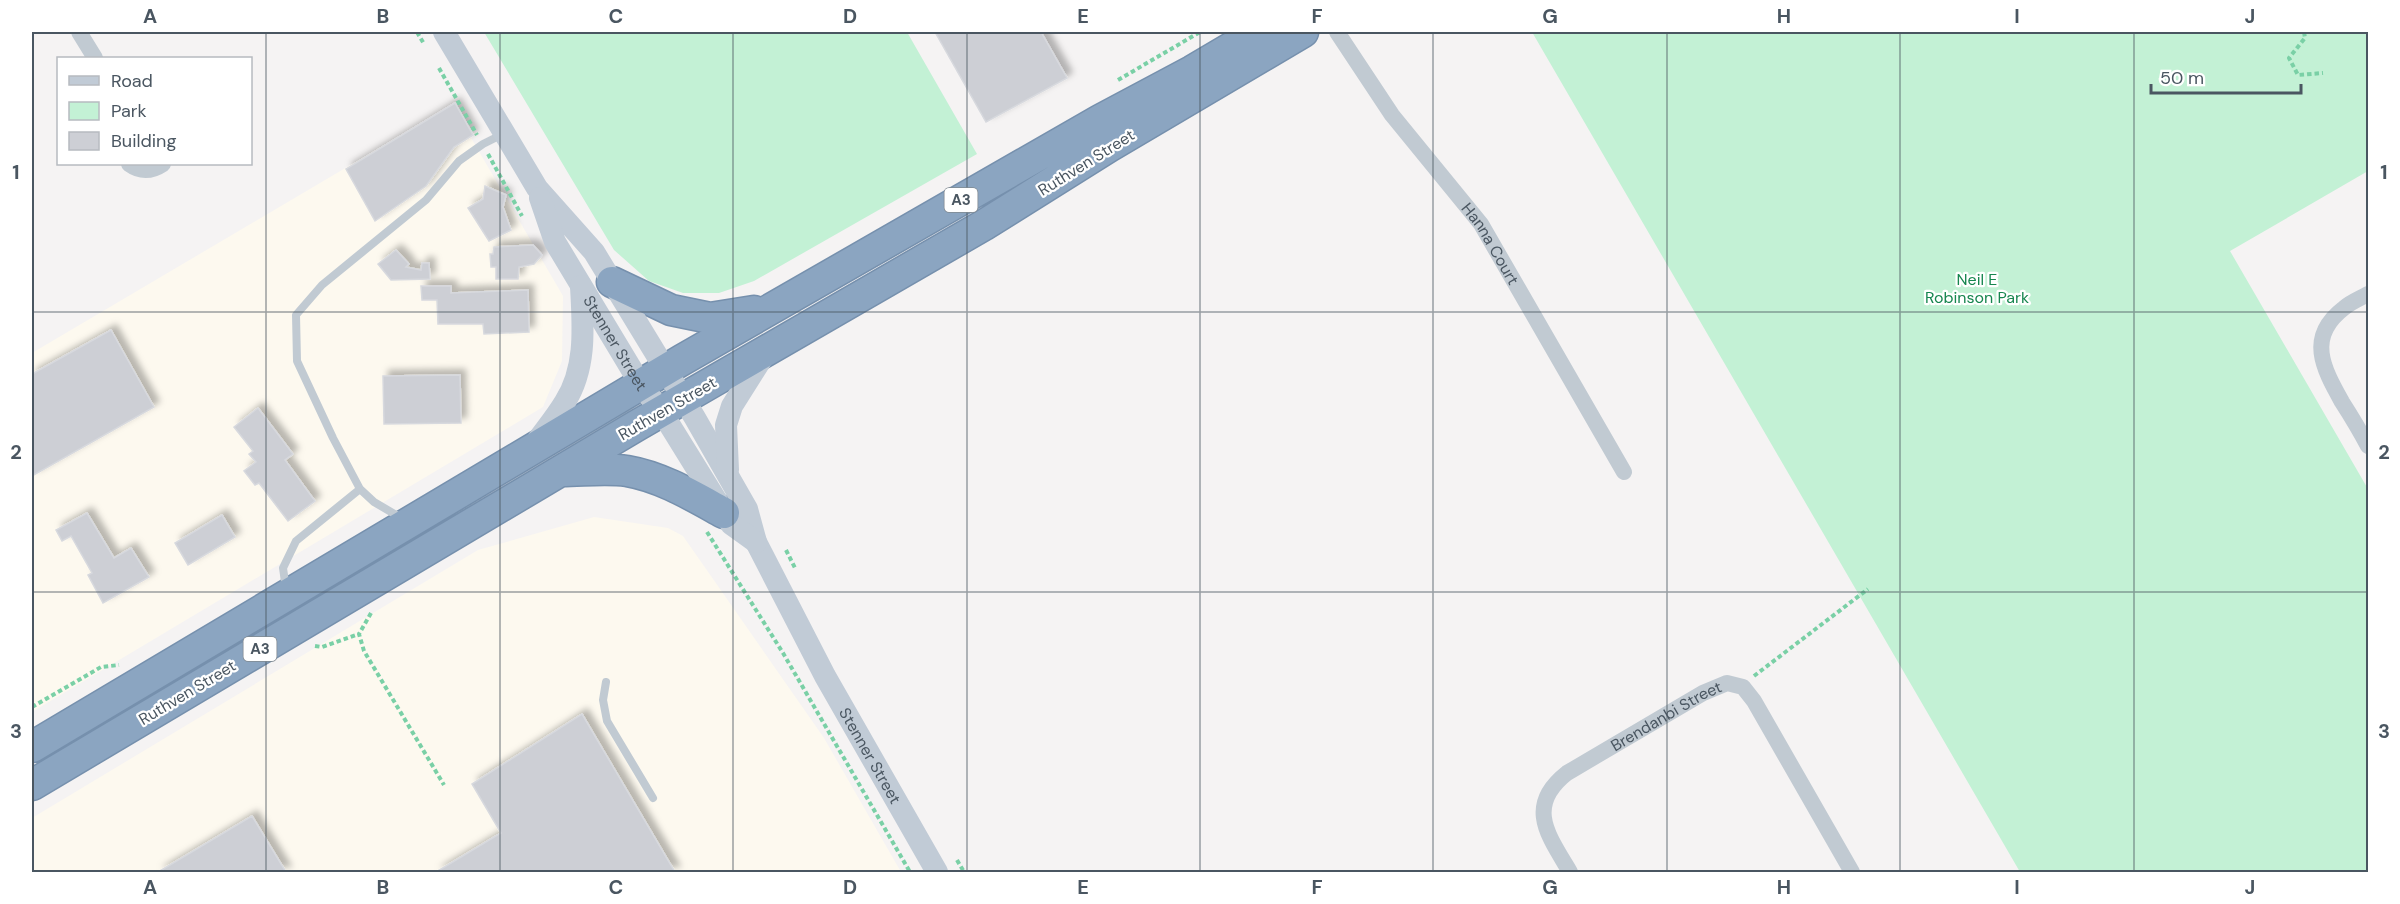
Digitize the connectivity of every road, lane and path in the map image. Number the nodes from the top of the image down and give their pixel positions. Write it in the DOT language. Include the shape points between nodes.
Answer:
graph roads {
  1 [pos="79,32"];
  2 [pos="417,32"];
  3 [pos="444,32"];
  4 [pos="1258,32"];
  5 [pos="1303,32"];
  6 [pos="1337,32"];
  7 [pos="2304,32"];
  8 [pos="429,52"];
  9 [pos="94,57"];
  10 [pos="435,62"];
  11 [pos="2323,73"];
  12 [pos="504,134"];
  13 [pos="483,144"];
  14 [pos="130,165"];
  15 [pos="161,165"];
  16 [pos="537,188"];
  17 [pos="527,225"];
  18 [pos="612,282"];
  19 [pos="581,284"];
  20 [pos="2368,294"];
  21 [pos="770,309"];
  22 [pos="767,351"];
  23 [pos="653,377"];
  24 [pos="672,405"];
  25 [pos="2368,446"];
  26 [pos="530,450"];
  27 [pos="562,471"];
  28 [pos="1624,472"];
  29 [pos="729,477"];
  30 [pos="360,489"];
  31 [pos="714,521"];
  32 [pos="408,523"];
  33 [pos="756,542"];
  34 [pos="782,543"];
  35 [pos="797,573"];
  36 [pos="1868,589"];
  37 [pos="287,595"];
  38 [pos="381,607"];
  39 [pos="606,682"];
  40 [pos="1743,687"];
  41 [pos="32,747"];
  42 [pos="32,785"];
  43 [pos="444,785"];
  44 [pos="653,798"];
  45 [pos="952,852"];
  46 [pos="910,873"];
  47 [pos="937,873"];
  48 [pos="964,873"];
  49 [pos="1570,873"];
  50 [pos="1852,873"];
  1 -- 9 [label="street"];
  2 -- 8 [label="path"];
  3 -- 12 [label="main road, Stenner Street"];
  4 -- 21 [label="highway, Ruthven Street / A3"];
  5 -- 22 [label="highway, Ruthven Street / A3"];
  6 -- 28 [label="street, Hanna Court" via="1392,115 1481,224"];
  7 -- 11 [label="path" via="2305,38 2289,58 2298,75"];
  10 -- 13 [label="path"];
  12 -- 13 [label="lane"];
  12 -- 16 [label="main road, Stenner Street"];
  13 -- 17 [label="path"];
  13 -- 30 [label="lane" via="459,161 426,200 322,285 296,315 297,361"];
  14 -- 15 [label="street" via="149,170"];
  16 -- 18 [label="main road, Stenner Street" via="594,252"];
  16 -- 19 [label="main road, Stenner Street" via="555,242"];
  18 -- 21 [label="highway" via="670,310 710,318"];
  18 -- 23 [label="main road, Stenner Street"];
  19 -- 23 [label="main road, Stenner Street"];
  19 -- 26 [label="main road" via="581,362 566,401"];
  20 -- 25 [label="street" via="2332,320 2320,349 2323,367"];
  21 -- 23 [label="highway, Ruthven Street / A3"];
  22 -- 24 [label="highway, Ruthven Street / A3"];
  22 -- 29 [label="main road" via="732,406 726,425"];
  23 -- 24 [label="main road, Stenner Street"];
  23 -- 26 [label="highway, Ruthven Street / A3"];
  24 -- 27 [label="highway, Ruthven Street / A3"];
  24 -- 29 [label="main road, Stenner Street"];
  24 -- 31 [label="main road, Stenner Street"];
  26 -- 32 [label="highway, Ruthven Street / A3"];
  27 -- 31 [label="highway" via="641,474 673,486"];
  27 -- 42 [label="highway, Ruthven Street / A3"];
  29 -- 33 [label="main road, Stenner Street" via="747,509"];
  30 -- 32 [label="lane"];
  30 -- 37 [label="lane" via="297,541 283,568"];
  31 -- 33 [label="main road, Stenner Street" via="730,524"];
  31 -- 46 [label="path" via="725,558"];
  32 -- 37 [label="highway, Ruthven Street / A3"];
  33 -- 47 [label="main road, Stenner Street" via="825,676"];
  34 -- 35 [label="path"];
  36 -- 40 [label="path"];
  37 -- 41 [label="highway, Ruthven Street / A3"];
  38 -- 43 [label="path" via="371,613 359,634 364,651"];
  39 -- 44 [label="lane" via="603,700 607,721"];
  40 -- 49 [label="street, Brendanbi Street" via="1727,683 1703,693 1554,783 1545,798 1543,814 1548,833"];
  40 -- 50 [label="street, Brendanbi Street"];
  45 -- 48 [label="path"];
}
